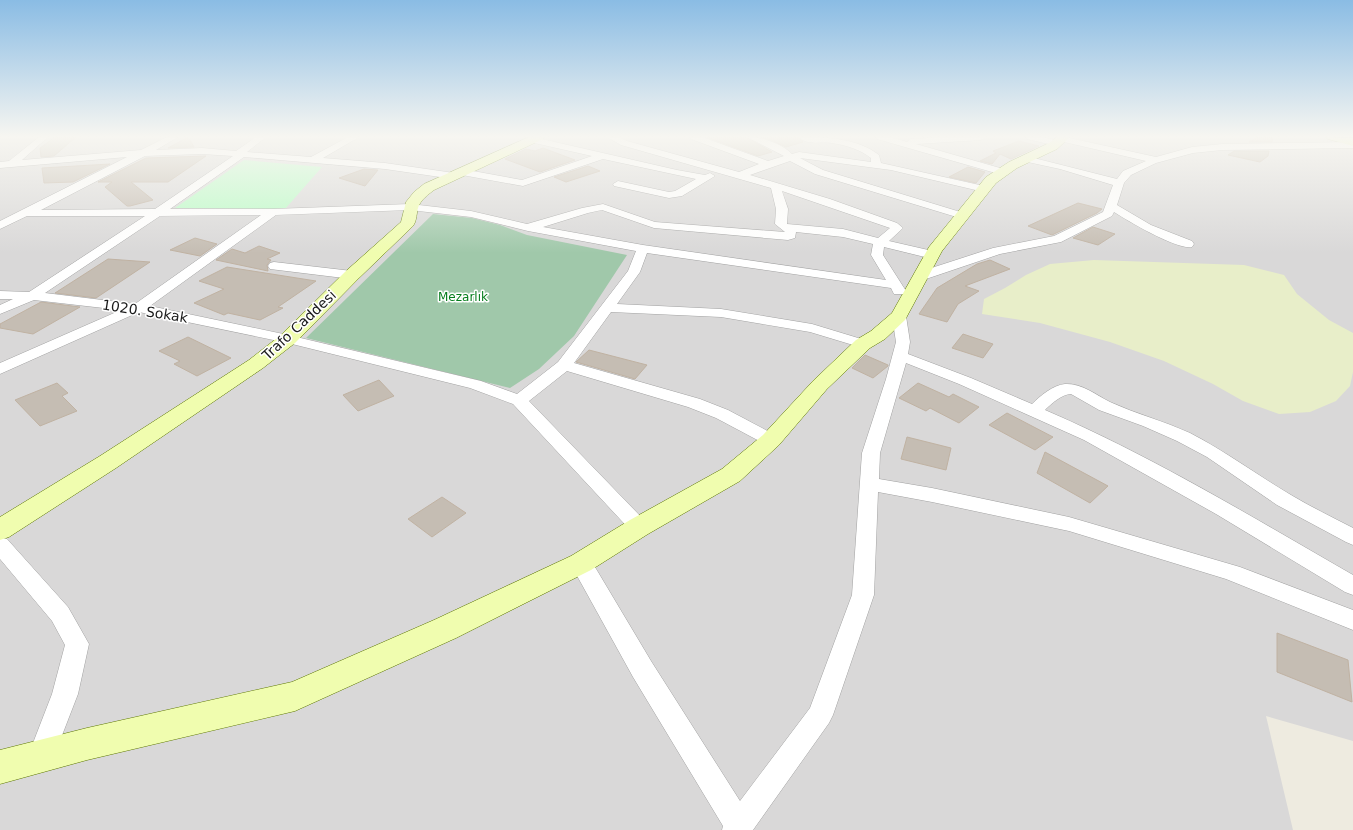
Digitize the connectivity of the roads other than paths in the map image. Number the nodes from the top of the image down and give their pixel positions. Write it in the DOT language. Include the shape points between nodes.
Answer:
graph roads {
  1 [pos="97,176"];
  2 [pos="210,176"];
  3 [pos="454,176"];
  4 [pos="471,176"];
  5 [pos="544,176"];
  6 [pos="630,176"];
  7 [pos="694,176"];
  8 [pos="711,176"];
  9 [pos="743,176"];
  10 [pos="831,176"];
  11 [pos="924,176"];
  12 [pos="997,176"];
  13 [pos="1093,176"];
  14 [pos="1125,176"];
  15 [pos="705,178"];
  16 [pos="1119,183"];
  17 [pos="776,187"];
  18 [pos="984,189"];
  19 [pos="1111,206"];
  20 [pos="410,207"];
  21 [pos="273,212"];
  22 [pos="24,213"];
  23 [pos="157,214"];
  24 [pos="963,216"];
  25 [pos="0,226"];
  26 [pos="528,228"];
  27 [pos="790,228"];
  28 [pos="879,243"];
  29 [pos="1188,244"];
  30 [pos="643,249"];
  31 [pos="933,255"];
  32 [pos="274,266"];
  33 [pos="352,275"];
  34 [pos="921,276"];
  35 [pos="0,295"];
  36 [pos="32,296"];
  37 [pos="900,301"];
  38 [pos="138,308"];
  39 [pos="607,308"];
  40 [pos="0,310"];
  41 [pos="288,339"];
  42 [pos="864,344"];
  43 [pos="900,356"];
  44 [pos="564,365"];
  45 [pos="0,369"];
  46 [pos="519,400"];
  47 [pos="1034,411"];
  48 [pos="771,440"];
  49 [pos="869,484"];
  50 [pos="639,527"];
  51 [pos="0,530"];
  52 [pos="1353,536"];
  53 [pos="0,545"];
  54 [pos="581,563"];
  55 [pos="1353,586"];
  56 [pos="1353,620"];
  57 [pos="42,756"];
  58 [pos="0,767"];
  59 [pos="737,828"];
  1 -- 22 [label="street"];
  2 -- 23 [label="street"];
  3 -- 20 [label="street, Trafo Caddesi" via="429,187 413,199"];
  4 -- 5 [label="street" via="523,183"];
  6 -- 15 [label="street" via="618,184 670,195 678,194"];
  7 -- 15 [label="street"];
  8 -- 15 [label="street"];
  9 -- 17 [label="street"];
  10 -- 24 [label="street"];
  11 -- 18 [label="street"];
  12 -- 18 [label="street"];
  13 -- 16 [label="street"];
  14 -- 16 [label="street"];
  16 -- 19 [label="street"];
  17 -- 27 [label="street" via="782,209 781,224"];
  17 -- 28 [label="street" via="855,211 897,228"];
  18 -- 24 [label="street"];
  19 -- 29 [label="street" via="1147,226"];
  19 -- 34 [label="street" via="1108,214 1057,239 997,250"];
  20 -- 21 [label="street"];
  20 -- 26 [label="street" via="471,214"];
  20 -- 33 [label="street, Trafo Caddesi" via="408,223"];
  21 -- 23 [label="street"];
  21 -- 38 [label="street"];
  22 -- 23 [label="street"];
  22 -- 25 [label="street"];
  23 -- 36 [label="street"];
  24 -- 31 [label="street"];
  26 -- 27 [label="street" via="603,207 654,225 788,236 791,235"];
  26 -- 30 [label="street"];
  27 -- 28 [label="street" via="843,232"];
  28 -- 31 [label="street"];
  28 -- 37 [label="street" via="877,255"];
  30 -- 37 [label="street"];
  30 -- 39 [label="street" via="634,272"];
  31 -- 34 [label="street"];
  32 -- 33 [label="street"];
  33 -- 41 [label="street, Trafo Caddesi"];
  34 -- 37 [label="street"];
  35 -- 36 [label="street, 1020. Sokak"];
  36 -- 38 [label="street, 1020. Sokak"];
  36 -- 40 [label="street"];
  37 -- 42 [label="street" via="878,335"];
  37 -- 43 [label="street" via="903,342"];
  38 -- 41 [label="street, 1020. Sokak"];
  38 -- 45 [label="street"];
  39 -- 42 [label="street" via="721,313 812,328"];
  39 -- 44 [label="street"];
  41 -- 46 [label="street, 1020. Sokak" via="475,384"];
  41 -- 51 [label="street, Trafo Caddesi" via="256,364"];
  42 -- 48 [label="street" via="820,385"];
  43 -- 47 [label="street"];
  43 -- 49 [label="street" via="871,453"];
  44 -- 46 [label="street"];
  44 -- 48 [label="street" via="694,403 722,414"];
  46 -- 50 [label="street"];
  47 -- 52 [label="street" via="1047,399 1065,389 1075,390 1105,406 1183,437 1284,500"];
  47 -- 55 [label="street" via="1090,436 1223,509"];
  48 -- 50 [label="street" via="731,475"];
  49 -- 56 [label="street" via="1068,524 1232,573"];
  49 -- 59 [label="street" via="863,595 820,715"];
  50 -- 54 [label="street"];
  53 -- 57 [label="street" via="60,614 77,644 65,694"];
  54 -- 57 [label="street" via="445,629 295,696"];
  54 -- 59 [label="street"];
  57 -- 58 [label="street"];
}
